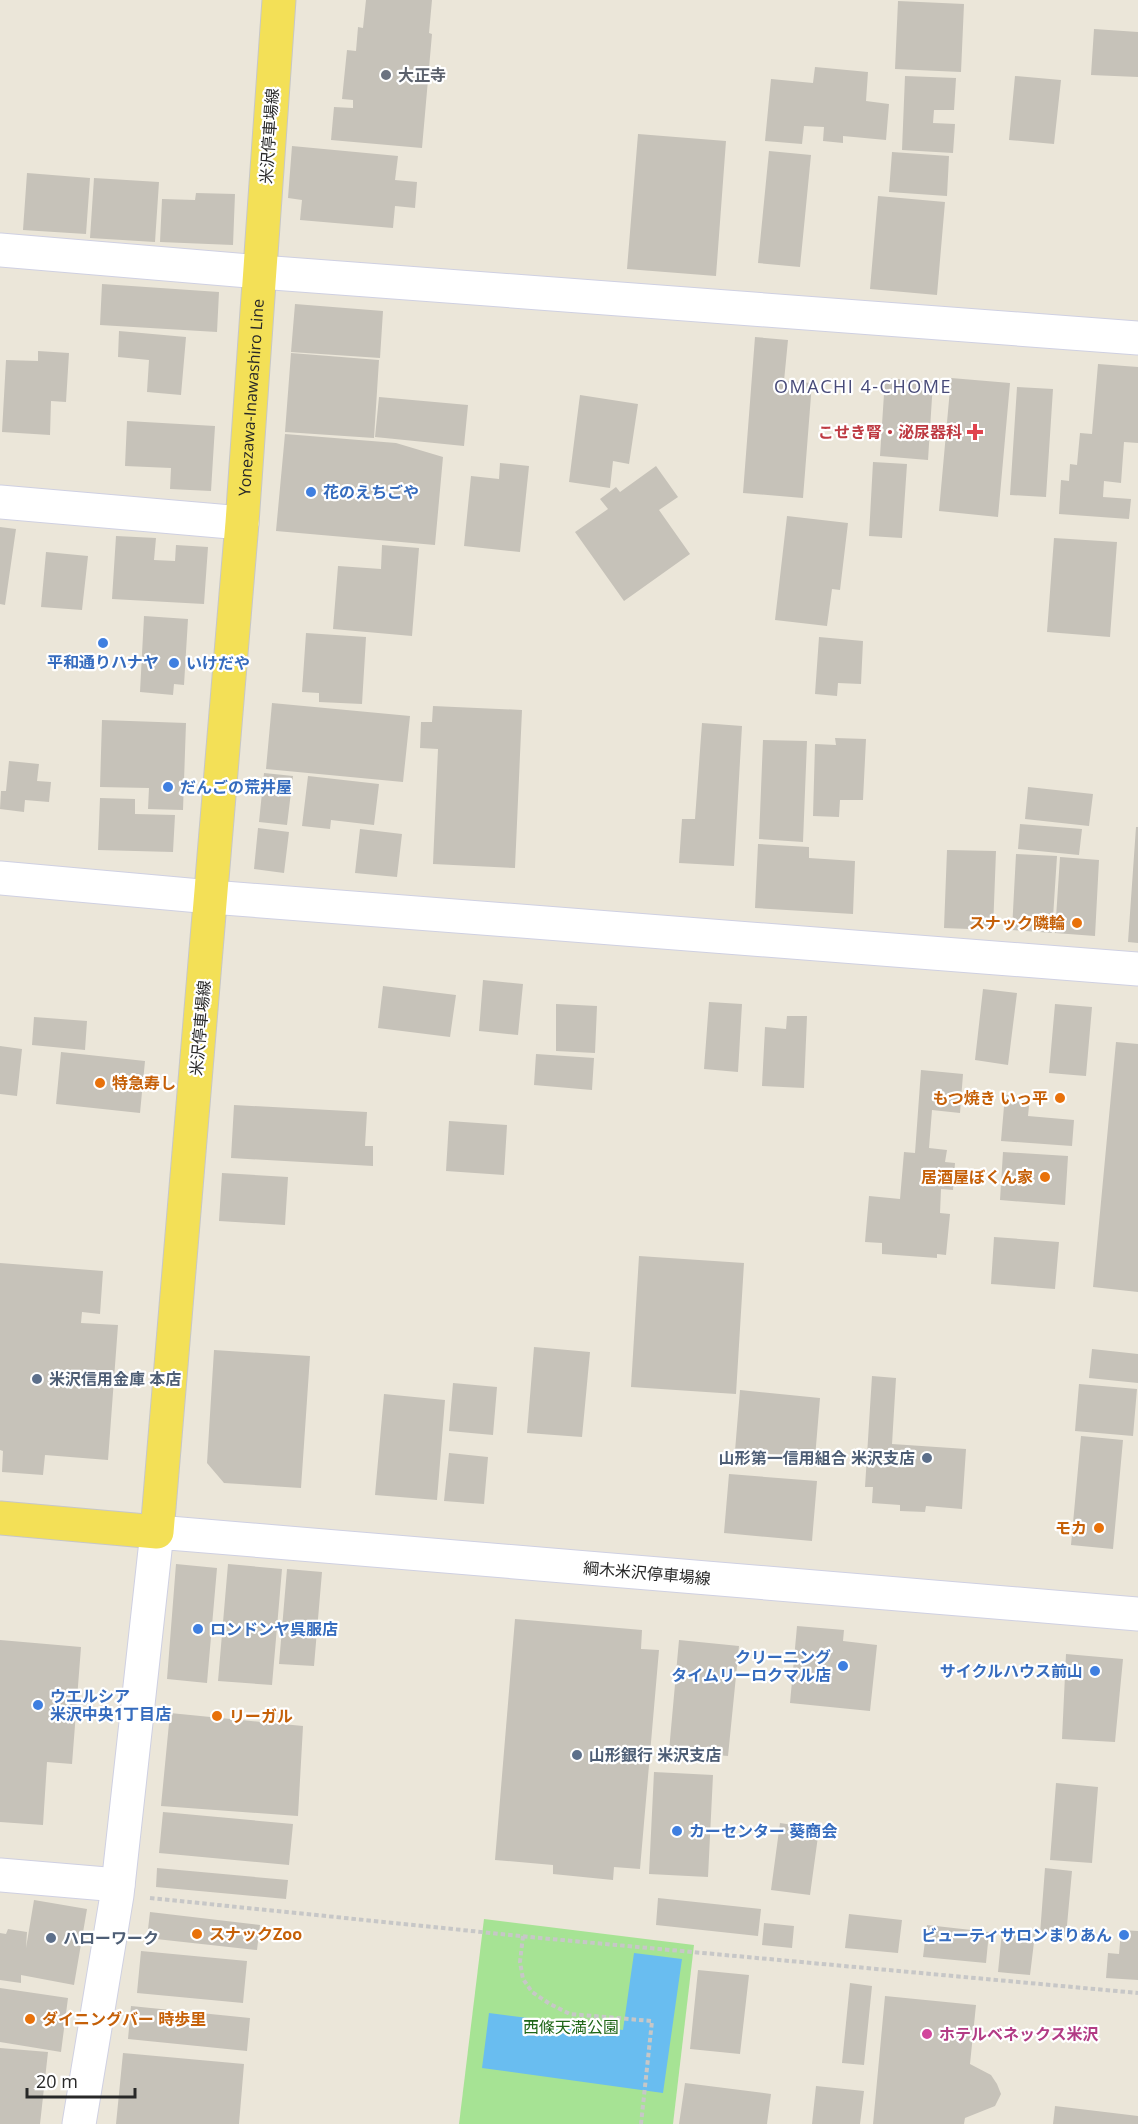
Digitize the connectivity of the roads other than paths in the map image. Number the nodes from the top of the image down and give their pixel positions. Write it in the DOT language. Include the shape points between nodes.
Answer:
graph roads {
  1 [pos="279,0"];
  2 [pos="0,250"];
  3 [pos="260,272"];
  4 [pos="1138,338"];
  5 [pos="0,502"];
  6 [pos="242,523"];
  7 [pos="0,878"];
  8 [pos="211,897"];
  9 [pos="1138,969"];
  10 [pos="0,1518"];
  11 [pos="157,1532"];
  12 [pos="1138,1614"];
  13 [pos="0,1875"];
  14 [pos="117,1890"];
  15 [pos="79,2124"];
  1 -- 3 [label="main road, 米沢停車場線"];
  2 -- 3 [label="street"];
  3 -- 4 [label="street"];
  3 -- 6 [label="main road, Yonezawa-Inawashiro Line"];
  5 -- 6 [label="street"];
  6 -- 8 [label="main road, 米沢停車場線"];
  7 -- 8 [label="street"];
  8 -- 9 [label="street"];
  8 -- 11 [label="main road, 米沢停車場線"];
  10 -- 11 [label="main road"];
  11 -- 12 [label="street, 綱木米沢停車場線"];
  11 -- 14 [label="street"];
  13 -- 14 [label="street"];
  14 -- 15 [label="street"];
}
